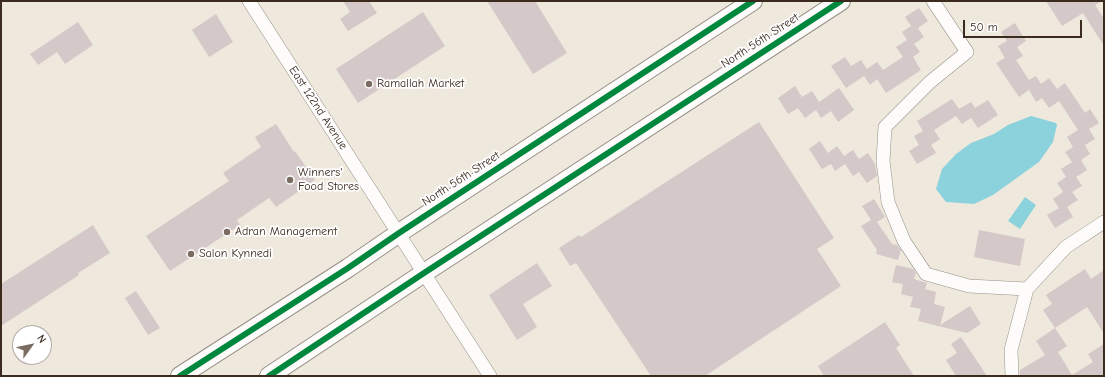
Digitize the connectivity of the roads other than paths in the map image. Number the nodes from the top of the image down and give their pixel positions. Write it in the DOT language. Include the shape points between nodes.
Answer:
graph roads {
  1 [pos="249,1"];
  2 [pos="753,1"];
  3 [pos="841,1"];
  4 [pos="933,1"];
  5 [pos="1104,222"];
  6 [pos="399,233"];
  7 [pos="424,273"];
  8 [pos="1027,289"];
  9 [pos="180,376"];
  10 [pos="268,376"];
  11 [pos="490,376"];
  12 [pos="1012,376"];
  1 -- 6 [label="street, East 122nd Avenue"];
  2 -- 6 [label="main road, North 56th Street"];
  3 -- 7 [label="main road, North 56th Street"];
  4 -- 8 [label="street" via="968,52 930,82 885,127 883,161 888,202 904,241 926,274 969,286"];
  5 -- 8 [label="street" via="1066,247"];
  6 -- 7 [label="street, East 122nd Avenue"];
  6 -- 9 [label="main road, North 56th Street"];
  7 -- 10 [label="main road, North 56th Street"];
  7 -- 11 [label="street, East 122nd Avenue"];
  8 -- 12 [label="street" via="1011,350"];
}
